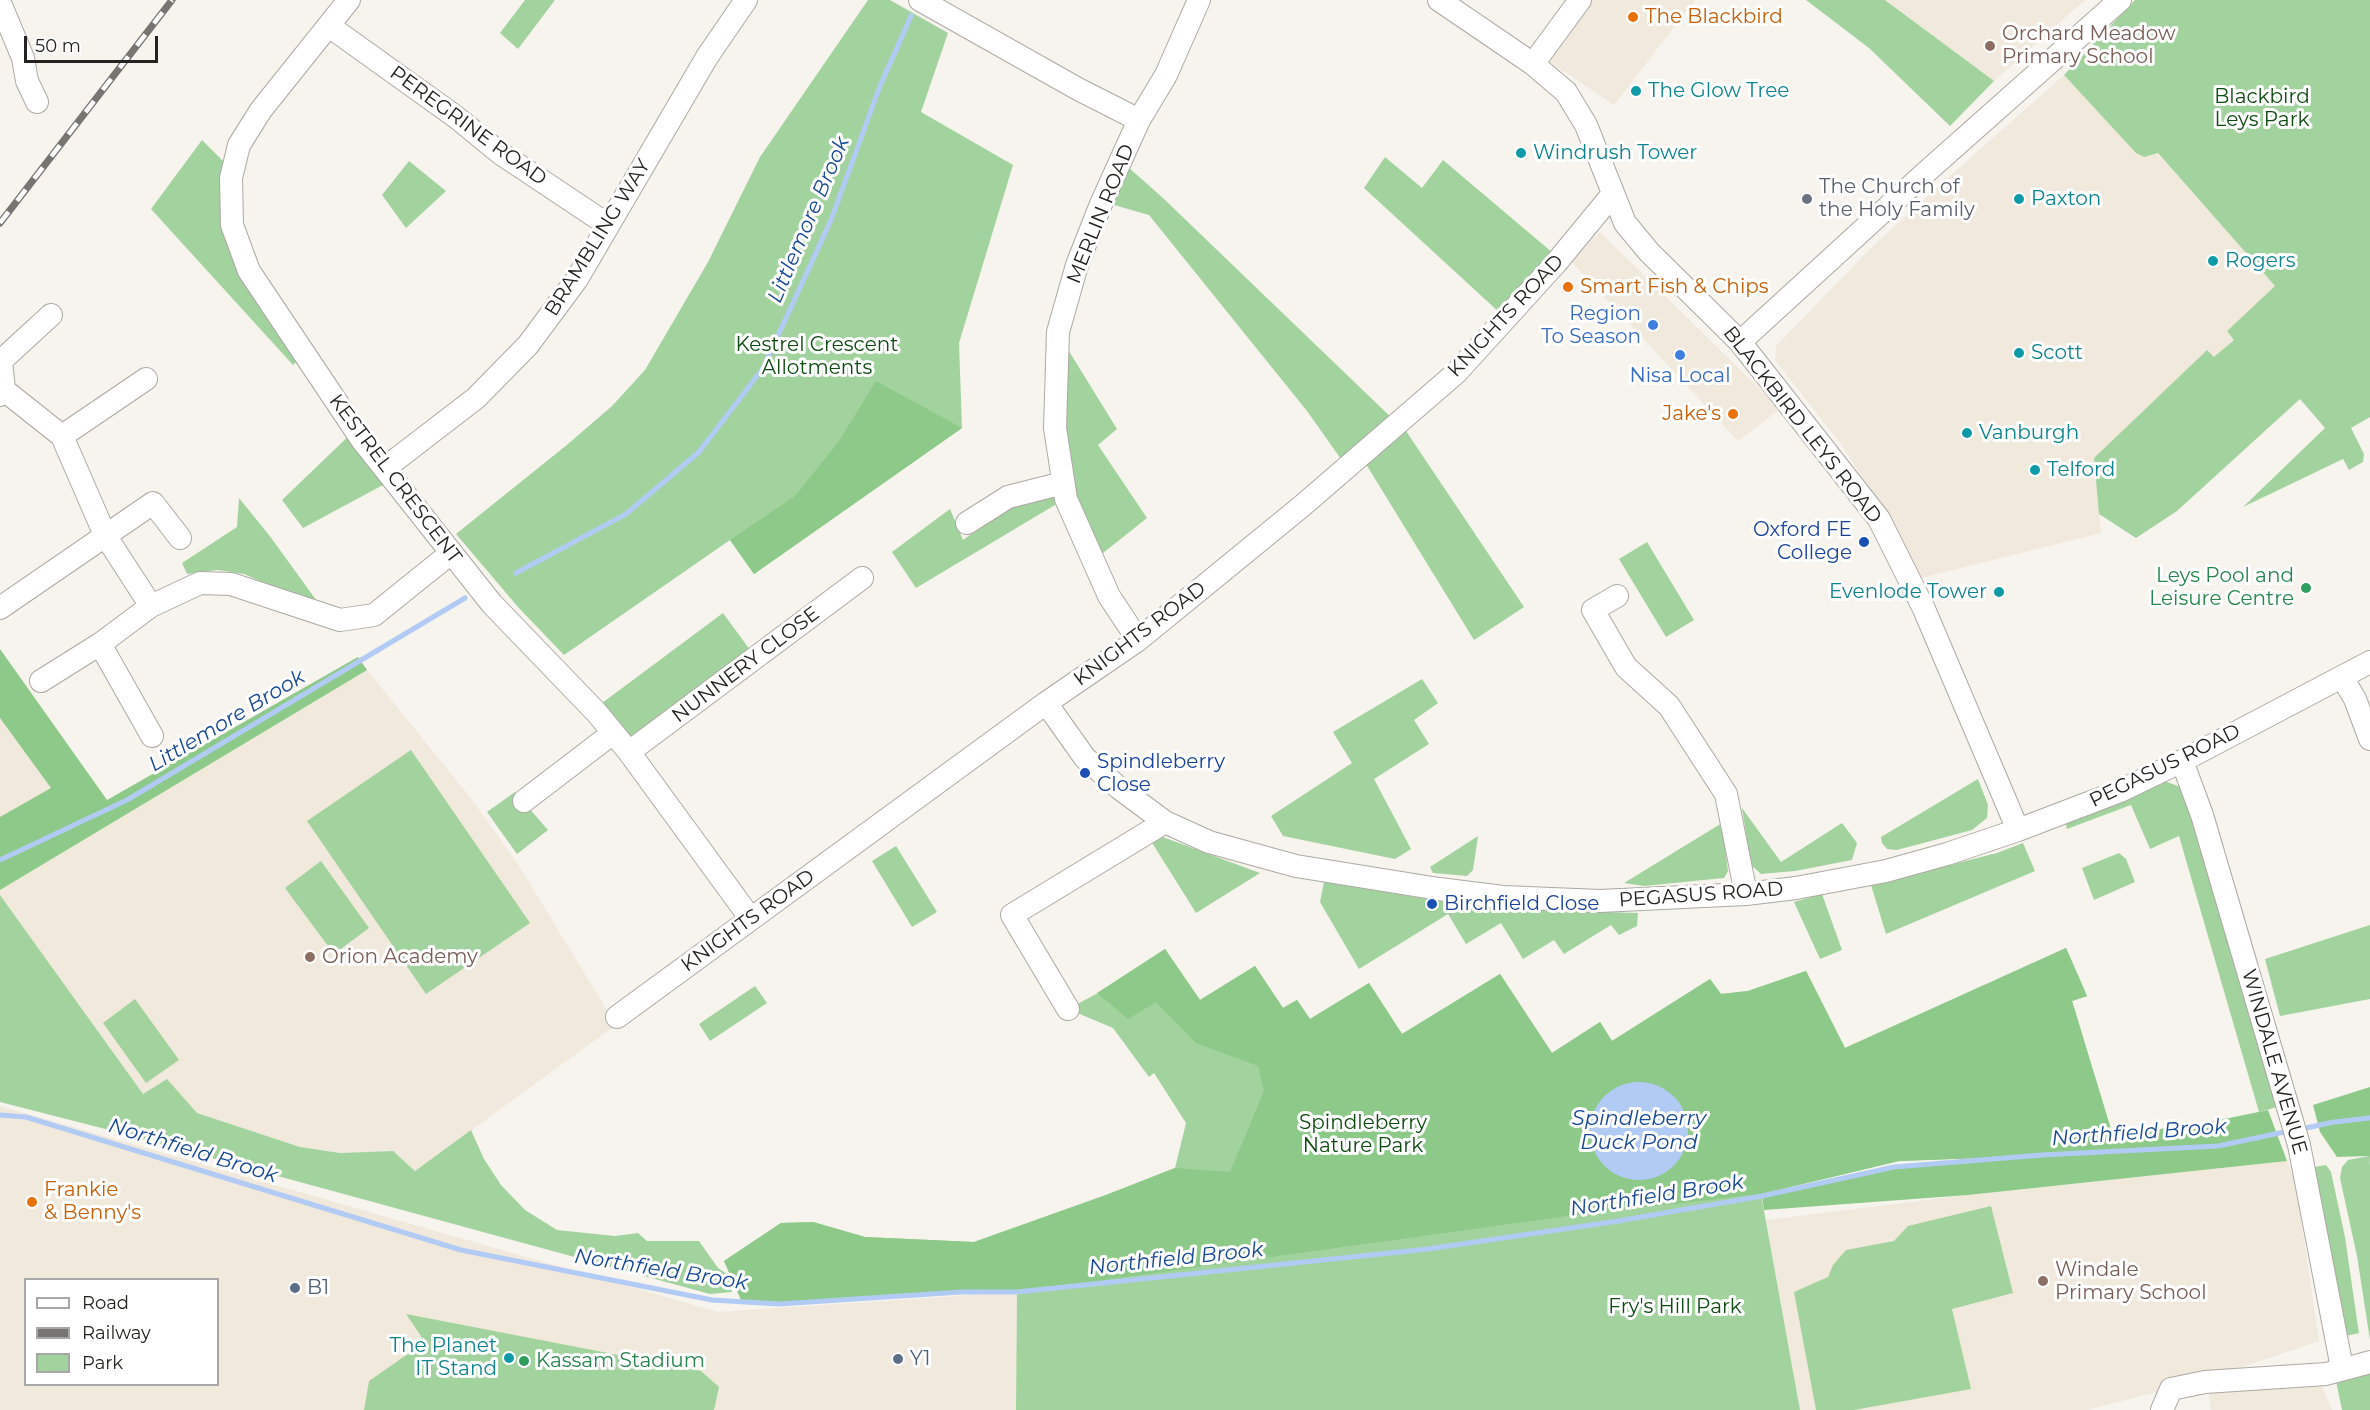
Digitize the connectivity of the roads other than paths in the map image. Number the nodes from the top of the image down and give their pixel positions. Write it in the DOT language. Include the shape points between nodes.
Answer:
graph roads {
  1 [pos="349,0"];
  2 [pos="746,0"];
  3 [pos="920,0"];
  4 [pos="1199,0"];
  5 [pos="1439,0"];
  6 [pos="1580,0"];
  7 [pos="2120,0"];
  8 [pos="0,3"];
  9 [pos="328,26"];
  10 [pos="1533,64"];
  11 [pos="37,102"];
  12 [pos="1139,120"];
  13 [pos="1612,195"];
  14 [pos="608,225"];
  15 [pos="51,315"];
  16 [pos="1740,342"];
  17 [pos="146,379"];
  18 [pos="2,392"];
  19 [pos="62,436"];
  20 [pos="385,468"];
  21 [pos="1063,483"];
  22 [pos="967,523"];
  23 [pos="105,535"];
  24 [pos="180,538"];
  25 [pos="451,554"];
  26 [pos="862,578"];
  27 [pos="1617,596"];
  28 [pos="150,606"];
  29 [pos="0,608"];
  30 [pos="1138,640"];
  31 [pos="100,644"];
  32 [pos="2370,662"];
  33 [pos="2342,677"];
  34 [pos="41,681"];
  35 [pos="1046,704"];
  36 [pos="613,733"];
  37 [pos="152,736"];
  38 [pos="2370,739"];
  39 [pos="629,752"];
  40 [pos="2182,761"];
  41 [pos="524,801"];
  42 [pos="1165,822"];
  43 [pos="2018,831"];
  44 [pos="1746,894"];
  45 [pos="751,919"];
  46 [pos="1068,1009"];
  47 [pos="617,1017"];
  48 [pos="2370,1362"];
  49 [pos="2342,1368"];
  50 [pos="2162,1410"];
  1 -- 9 [label="street, KESTREL CRESCENT"];
  2 -- 14 [label="street, BRAMBLING WAY" via="707,57"];
  3 -- 12 [label="street" via="1078,90"];
  4 -- 12 [label="street, MERLIN ROAD" via="1166,75"];
  5 -- 10 [label="street, BLACKBIRD LEYS ROAD"];
  6 -- 10 [label="street"];
  7 -- 16 [label="street"];
  8 -- 11 [label="street" via="22,58 20,83"];
  9 -- 14 [label="street, PEREGRINE ROAD" via="500,153"];
  9 -- 20 [label="street, KESTREL CRESCENT" via="261,110 239,145 231,178 232,225 249,271 331,396"];
  10 -- 13 [label="street, BLACKBIRD LEYS ROAD" via="1566,92 1577,107"];
  12 -- 21 [label="street, MERLIN ROAD" via="1077,265 1058,332 1055,428"];
  13 -- 16 [label="street, BLACKBIRD LEYS ROAD" via="1625,223 1649,252"];
  13 -- 30 [label="street, KNIGHTS ROAD" via="1455,373 1302,506"];
  14 -- 20 [label="street, BRAMBLING WAY" via="577,279 528,345 477,398"];
  15 -- 18 [label="street" via="1,361"];
  16 -- 43 [label="street, BLACKBIRD LEYS ROAD" via="1879,519 1924,609"];
  17 -- 19 [label="street"];
  18 -- 19 [label="street"];
  19 -- 23 [label="street"];
  20 -- 25 [label="street, KESTREL CRESCENT"];
  21 -- 22 [label="street" via="1008,496"];
  21 -- 30 [label="street, MERLIN ROAD" via="1066,500 1093,563"];
  23 -- 24 [label="street" via="153,503"];
  23 -- 28 [label="street"];
  23 -- 29 [label="street"];
  25 -- 28 [label="street" via="374,615 340,620 231,584 200,583"];
  25 -- 36 [label="street, KESTREL CRESCENT" via="492,604"];
  26 -- 39 [label="street, NUNNERY CLOSE"];
  27 -- 44 [label="street" via="1593,609 1626,667 1669,706 1726,794"];
  28 -- 31 [label="street"];
  30 -- 35 [label="street, KNIGHTS ROAD"];
  31 -- 34 [label="street"];
  31 -- 37 [label="street"];
  32 -- 33 [label="street, PEGASUS ROAD"];
  33 -- 38 [label="street"];
  33 -- 40 [label="street, PEGASUS ROAD"];
  35 -- 42 [label="street, PEGASUS ROAD" via="1085,758"];
  35 -- 45 [label="street, KNIGHTS ROAD"];
  36 -- 39 [label="street, KESTREL CRESCENT"];
  36 -- 41 [label="street"];
  39 -- 45 [label="street, KESTREL CRESCENT"];
  40 -- 43 [label="street, PEGASUS ROAD" via="2120,791"];
  40 -- 49 [label="street, WINDALE AVENUE" via="2202,815 2297,1140"];
  42 -- 44 [label="street, PEGASUS ROAD" via="1209,842 1296,866 1481,895 1600,901"];
  42 -- 46 [label="street" via="1012,915"];
  43 -- 44 [label="street, PEGASUS ROAD" via="1886,871"];
  45 -- 47 [label="street, KNIGHTS ROAD"];
  48 -- 49 [label="street"];
  49 -- 50 [label="street" via="2326,1374 2205,1382 2171,1389"];
}
